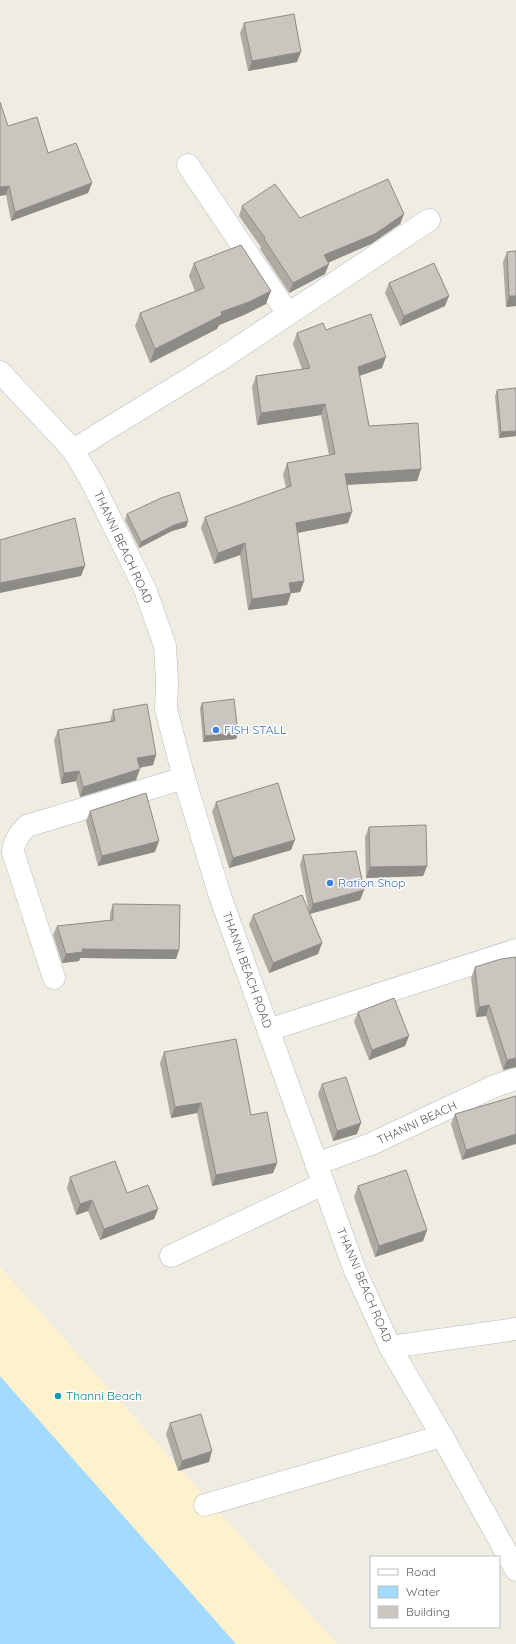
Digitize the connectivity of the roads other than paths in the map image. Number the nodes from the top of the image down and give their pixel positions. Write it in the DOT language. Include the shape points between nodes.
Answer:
graph roads {
  1 [pos="188,165"];
  2 [pos="430,220"];
  3 [pos="288,314"];
  4 [pos="0,372"];
  5 [pos="73,450"];
  6 [pos="184,778"];
  7 [pos="516,950"];
  8 [pos="54,978"];
  9 [pos="268,1030"];
  10 [pos="516,1079"];
  11 [pos="316,1164"];
  12 [pos="323,1184"];
  13 [pos="171,1256"];
  14 [pos="516,1328"];
  15 [pos="390,1347"];
  16 [pos="442,1436"];
  17 [pos="205,1505"];
  18 [pos="516,1570"];
  1 -- 3 [label="street"];
  2 -- 3 [label="street"];
  3 -- 5 [label="street" via="218,361"];
  4 -- 5 [label="street, THANNI BEACH ROAD"];
  5 -- 6 [label="street, THANNI BEACH ROAD" via="92,482 145,589 165,646 166,709"];
  6 -- 8 [label="street" via="27,826 19,834 13,852"];
  6 -- 9 [label="street, THANNI BEACH ROAD" via="220,896"];
  7 -- 9 [label="street"];
  9 -- 11 [label="street, THANNI BEACH ROAD"];
  10 -- 11 [label="street, THANNI BEACH" via="495,1086 371,1144"];
  11 -- 12 [label="street, THANNI BEACH ROAD"];
  12 -- 13 [label="street"];
  12 -- 15 [label="street, THANNI BEACH ROAD" via="354,1268"];
  14 -- 15 [label="street"];
  15 -- 16 [label="street, THANNI BEACH ROAD"];
  16 -- 17 [label="street"];
  16 -- 18 [label="street, THANNI BEACH ROAD"];
}
